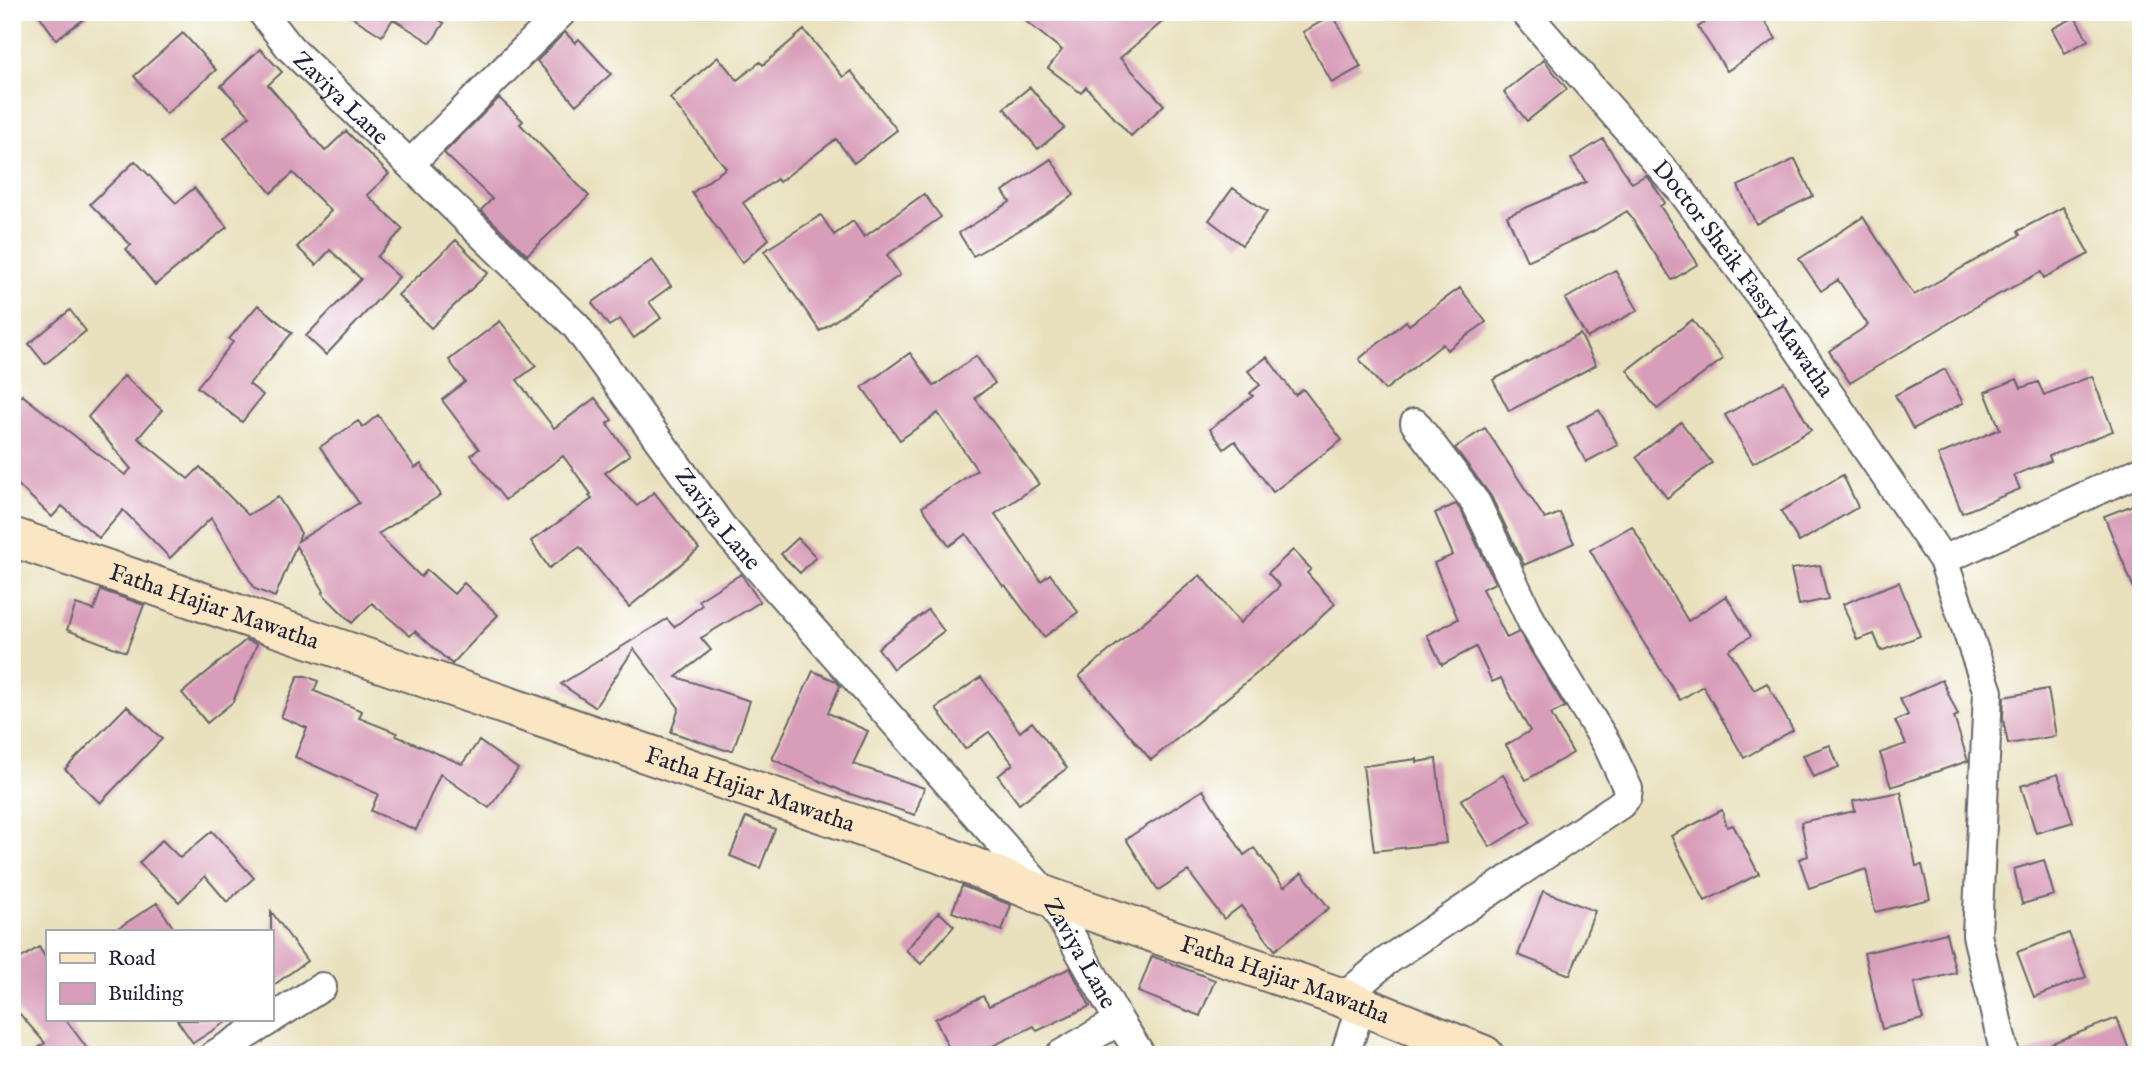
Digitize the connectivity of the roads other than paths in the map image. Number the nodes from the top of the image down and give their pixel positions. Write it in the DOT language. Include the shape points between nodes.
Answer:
graph roads {
  1 [pos="262,12"];
  2 [pos="562,12"];
  3 [pos="1525,12"];
  4 [pos="410,164"];
  5 [pos="1415,423"];
  6 [pos="2141,471"];
  7 [pos="12,537"];
  8 [pos="1943,560"];
  9 [pos="1049,897"];
  10 [pos="322,987"];
  11 [pos="1352,1002"];
  12 [pos="273,1017"];
  13 [pos="267,1021"];
  14 [pos="1119,1021"];
  15 [pos="214,1055"];
  16 [pos="1060,1055"];
  17 [pos="1140,1055"];
  18 [pos="1345,1055"];
  19 [pos="1484,1055"];
  20 [pos="2005,1055"];
  1 -- 4 [label="street, Zaviya Lane" via="290,48"];
  2 -- 4 [label="street"];
  3 -- 8 [label="street, Doctor Sheik Fassy Mawatha" via="1681,190 1779,321"];
  4 -- 9 [label="street, Zaviya Lane" via="576,326 721,526"];
  5 -- 11 [label="street" via="1476,503 1532,622 1608,746 1628,789 1621,804 1385,962"];
  6 -- 8 [label="street"];
  7 -- 9 [label="street, Fatha Hajiar Mawatha" via="928,849"];
  8 -- 20 [label="street, Doctor Sheik Fassy Mawatha" via="1988,692 1977,935"];
  9 -- 11 [label="street, Fatha Hajiar Mawatha"];
  9 -- 14 [label="street, Zaviya Lane"];
  10 -- 12 [label="street"];
  11 -- 18 [label="street"];
  11 -- 19 [label="street, Fatha Hajiar Mawatha"];
  13 -- 15 [label="street"];
  14 -- 16 [label="street"];
  14 -- 17 [label="street, Zaviya Lane"];
}
